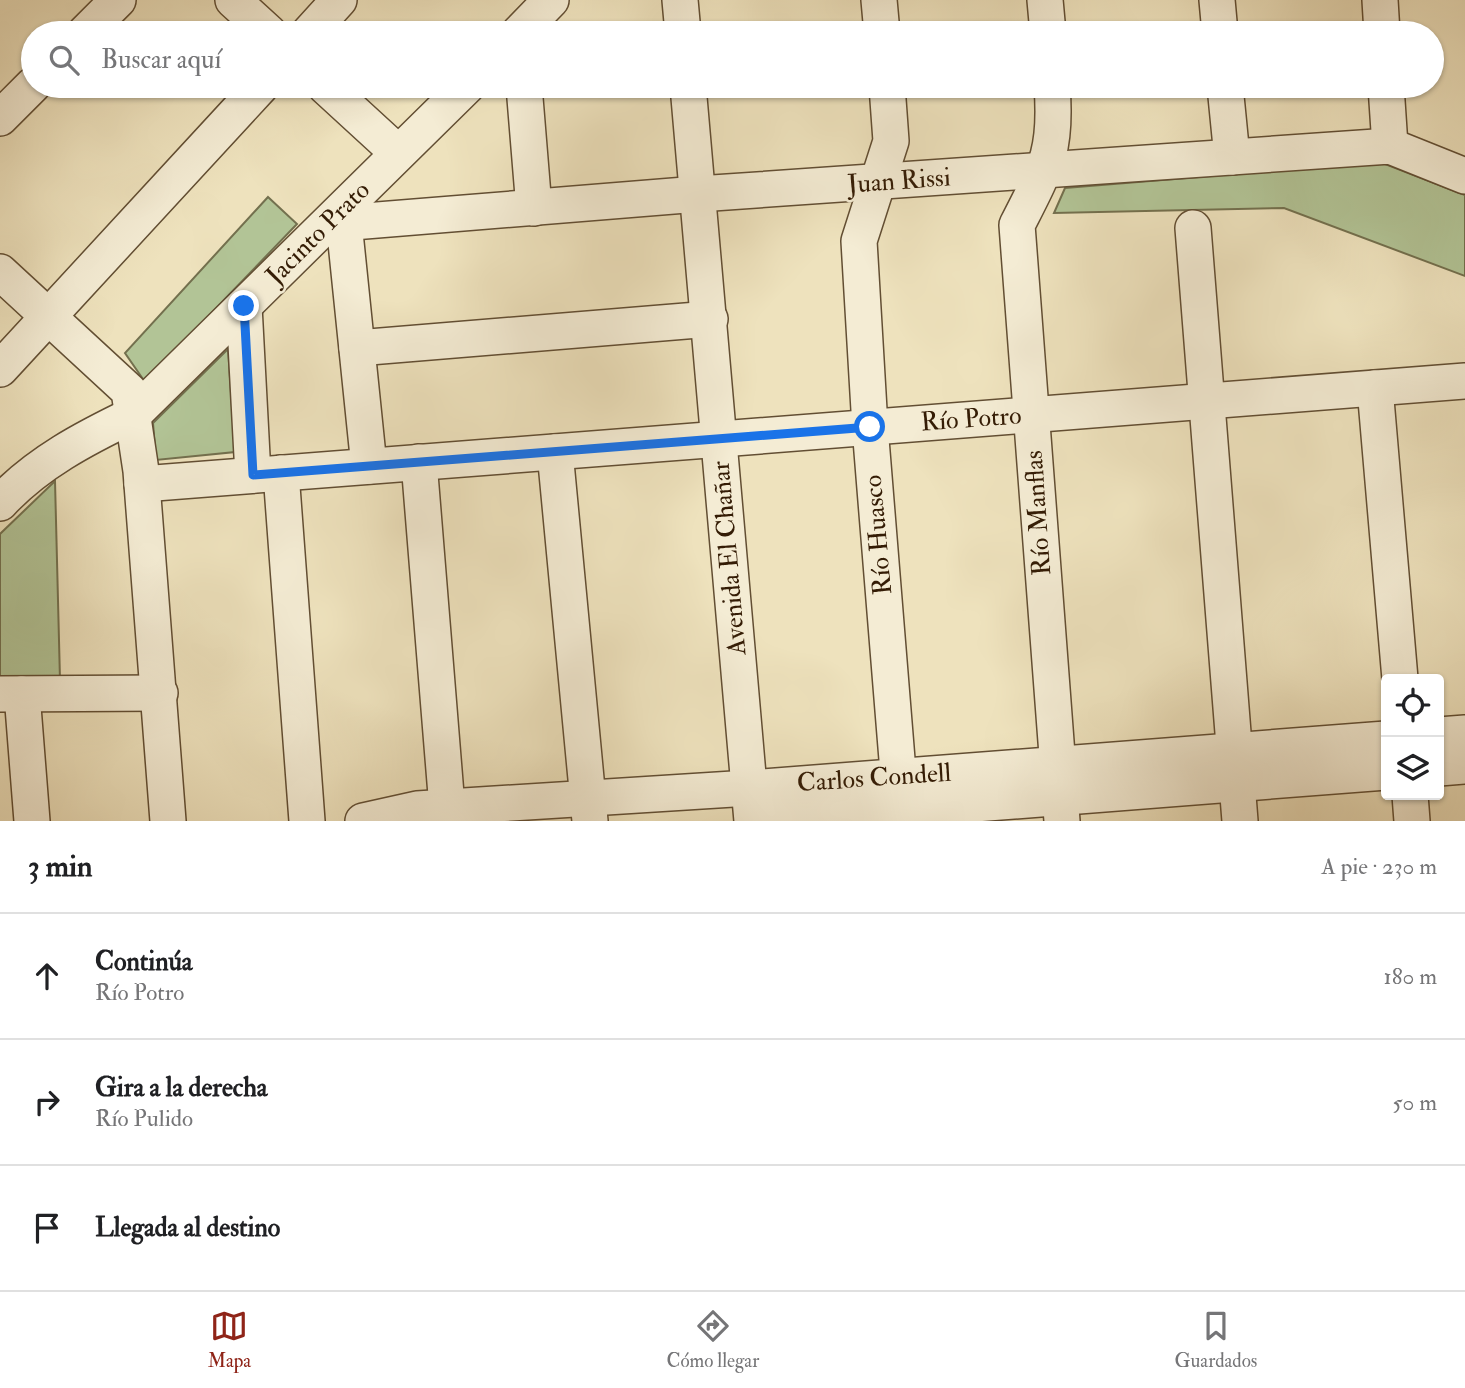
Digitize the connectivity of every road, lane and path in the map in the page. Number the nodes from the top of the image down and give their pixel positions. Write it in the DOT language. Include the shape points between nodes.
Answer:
graph roads {
  1 [pos="118,0"];
  2 [pos="233,0"];
  3 [pos="339,0"];
  4 [pos="551,0"];
  5 [pos="680,0"];
  6 [pos="879,0"];
  7 [pos="1045,0"];
  8 [pos="1217,0"];
  9 [pos="1380,0"];
  10 [pos="97,21"];
  11 [pos="256,21"];
  12 [pos="320,21"];
  13 [pos="531,21"];
  14 [pos="682,21"];
  15 [pos="881,21"];
  16 [pos="1047,21"];
  17 [pos="1219,21"];
  18 [pos="1381,21"];
  19 [pos="21,97"];
  20 [pos="250,98"];
  21 [pos="339,98"];
  22 [pos="455,98"];
  23 [pos="525,98"];
  24 [pos="689,98"];
  25 [pos="888,98"];
  26 [pos="1053,98"];
  27 [pos="1226,98"];
  28 [pos="1387,98"];
  29 [pos="0,118"];
  30 [pos="1391,146"];
  31 [pos="398,153"];
  32 [pos="1232,157"];
  33 [pos="1046,169"];
  34 [pos="1465,176"];
  35 [pos="880,184"];
  36 [pos="698,194"];
  37 [pos="534,208"];
  38 [pos="336,224"];
  39 [pos="1193,228"];
  40 [pos="0,272"];
  41 [pos="244,306"];
  42 [pos="49,317"];
  43 [pos="710,320"];
  44 [pos="357,348"];
  45 [pos="0,369"];
  46 [pos="1465,381"];
  47 [pos="1374,388"];
  48 [pos="1207,401"];
  49 [pos="133,415"];
  50 [pos="1031,415"];
  51 [pos="870,427"];
  52 [pos="718,439"];
  53 [pos="555,452"];
  54 [pos="419,462"];
  55 [pos="369,466"];
  56 [pos="267,474"];
  57 [pos="142,484"];
  58 [pos="0,503"];
  59 [pos="1400,674"];
  60 [pos="160,693"];
  61 [pos="11,694"];
  62 [pos="1465,733"];
  63 [pos="1444,735"];
  64 [pos="1381,740"];
  65 [pos="1465,766"];
  66 [pos="1236,767"];
  67 [pos="1444,768"];
  68 [pos="1381,772"];
  69 [pos="1060,794"];
  70 [pos="1410,800"];
  71 [pos="900,802"];
  72 [pos="447,807"];
  73 [pos="589,808"];
  74 [pos="753,810"];
  75 [pos="32,821"];
  76 [pos="167,821"];
  77 [pos="307,821"];
  78 [pos="363,821"];
  79 [pos="1240,821"];
  80 [pos="1412,821"];
  1 -- 10 [label="street"];
  2 -- 11 [label="street"];
  3 -- 12 [label="street"];
  4 -- 13 [label="street"];
  5 -- 14 [label="street"];
  6 -- 15 [label="street"];
  7 -- 16 [label="street"];
  8 -- 17 [label="street"];
  9 -- 18 [label="street"];
  19 -- 29 [label="street"];
  20 -- 42 [label="street"];
  21 -- 31 [label="street"];
  22 -- 31 [label="street, Jacinto Prato"];
  23 -- 37 [label="street"];
  24 -- 36 [label="street, Avenida El Chañar"];
  25 -- 35 [label="street, Río Huasco" via="891,141"];
  26 -- 33 [label="street, Río Manflas" via="1055,127"];
  27 -- 32 [label="street"];
  28 -- 30 [label="street"];
  30 -- 32 [label="street, Juan Rissi"];
  30 -- 34 [label="street, Juan Rissi"];
  31 -- 38 [label="street, Jacinto Prato"];
  32 -- 33 [label="street, Juan Rissi"];
  33 -- 35 [label="street, Juan Rissi"];
  33 -- 50 [label="street, Río Manflas" via="1017,225"];
  35 -- 36 [label="street, Juan Rissi"];
  35 -- 51 [label="street, Río Huasco" via="859,241"];
  36 -- 37 [label="street, Juan Rissi"];
  36 -- 43 [label="street, Avenida El Chañar"];
  37 -- 38 [label="street, Juan Rissi"];
  38 -- 41 [label="street, Jacinto Prato"];
  38 -- 44 [label="street"];
  39 -- 48 [label="street"];
  40 -- 42 [label="street"];
  41 -- 49 [label="street, Jacinto Prato"];
  41 -- 56 [label="street"];
  42 -- 45 [label="street"];
  42 -- 49 [label="street" via="129,391"];
  43 -- 44 [label="street"];
  43 -- 52 [label="street, Avenida El Chañar"];
  44 -- 55 [label="street"];
  46 -- 47 [label="street, Río Potro"];
  47 -- 48 [label="street, Río Potro"];
  47 -- 59 [label="street"];
  48 -- 50 [label="street, Río Potro"];
  48 -- 66 [label="street"];
  49 -- 57 [label="street"];
  49 -- 58 [label="street, Jacinto Prato" via="77,442 13,488"];
  50 -- 51 [label="street, Río Potro"];
  50 -- 69 [label="street, Río Manflas"];
  51 -- 52 [label="street, Río Potro"];
  51 -- 71 [label="street, Río Huasco"];
  52 -- 53 [label="street, Río Potro"];
  52 -- 74 [label="street, Avenida El Chañar"];
  53 -- 54 [label="street, Río Potro"];
  53 -- 73 [label="street"];
  54 -- 55 [label="street, Río Potro"];
  54 -- 72 [label="street"];
  55 -- 56 [label="street, Río Potro"];
  56 -- 57 [label="street, Río Potro"];
  56 -- 77 [label="street"];
  57 -- 60 [label="street"];
  60 -- 61 [label="street"];
  60 -- 76 [label="street"];
  61 -- 75 [label="street"];
  62 -- 63 [label="street"];
  64 -- 66 [label="street, Carlos Condell"];
  65 -- 67 [label="street"];
  66 -- 68 [label="street, Carlos Condell"];
  66 -- 69 [label="street, Carlos Condell"];
  66 -- 79 [label="street"];
  69 -- 71 [label="street, Carlos Condell"];
  70 -- 80 [label="street"];
  71 -- 74 [label="street, Carlos Condell"];
  72 -- 73 [label="street, Carlos Condell"];
  72 -- 78 [label="street, Carlos Condell"];
  73 -- 74 [label="street, Carlos Condell"];
}
